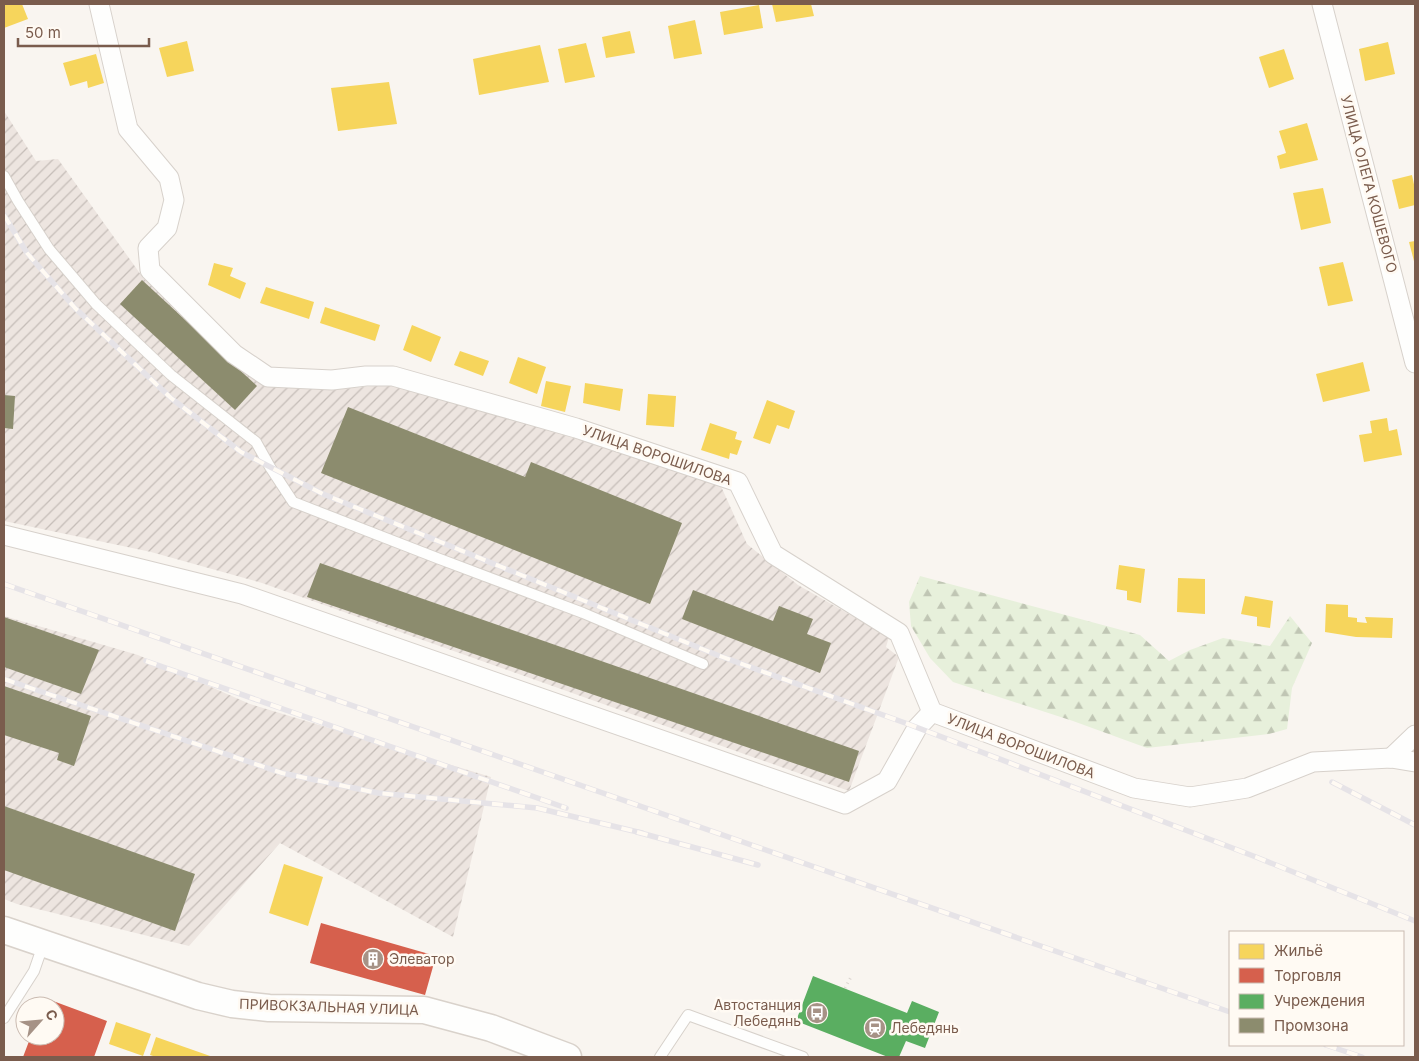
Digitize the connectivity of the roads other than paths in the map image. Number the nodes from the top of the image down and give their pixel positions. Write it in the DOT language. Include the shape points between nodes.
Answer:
graph roads {
  1 [pos="99,4"];
  2 [pos="1322,4"];
  3 [pos="4,176"];
  4 [pos="1415,363"];
  5 [pos="4,535"];
  6 [pos="703,664"];
  7 [pos="932,712"];
  8 [pos="1415,735"];
  9 [pos="1391,758"];
  10 [pos="1415,762"];
  11 [pos="4,930"];
  12 [pos="44,943"];
  13 [pos="4,1018"];
  14 [pos="568,1057"];
  15 [pos="660,1057"];
  16 [pos="803,1057"];
  1 -- 7 [label="street, УЛИЦА ВОРОШИЛОВА" via="128,128 169,178 174,200 167,228 148,248 150,270 234,354 268,377 332,380 393,376 576,428 738,482 772,554 899,633"];
  2 -- 4 [label="street, УЛИЦА ОЛЕГА КОШЕВОГО"];
  3 -- 6 [label="lane" via="49,249 96,304 171,375 256,442 293,502 583,613"];
  5 -- 7 [label="street" via="242,594 846,804 887,781 917,728"];
  7 -- 9 [label="street, УЛИЦА ВОРОШИЛОВА" via="1134,788 1190,798 1246,788 1313,762"];
  8 -- 9 [label="street"];
  9 -- 10 [label="street, УЛИЦА ВОРОШИЛОВА"];
  11 -- 12 [label="main road, ПРИВОКЗАЛЬНАЯ УЛИЦА"];
  12 -- 13 [label="lane" via="34,971"];
  12 -- 14 [label="main road, ПРИВОКЗАЛЬНАЯ УЛИЦА" via="232,1004 269,1008 424,1010 491,1028"];
  15 -- 16 [label="lane" via="688,1015"];
}
